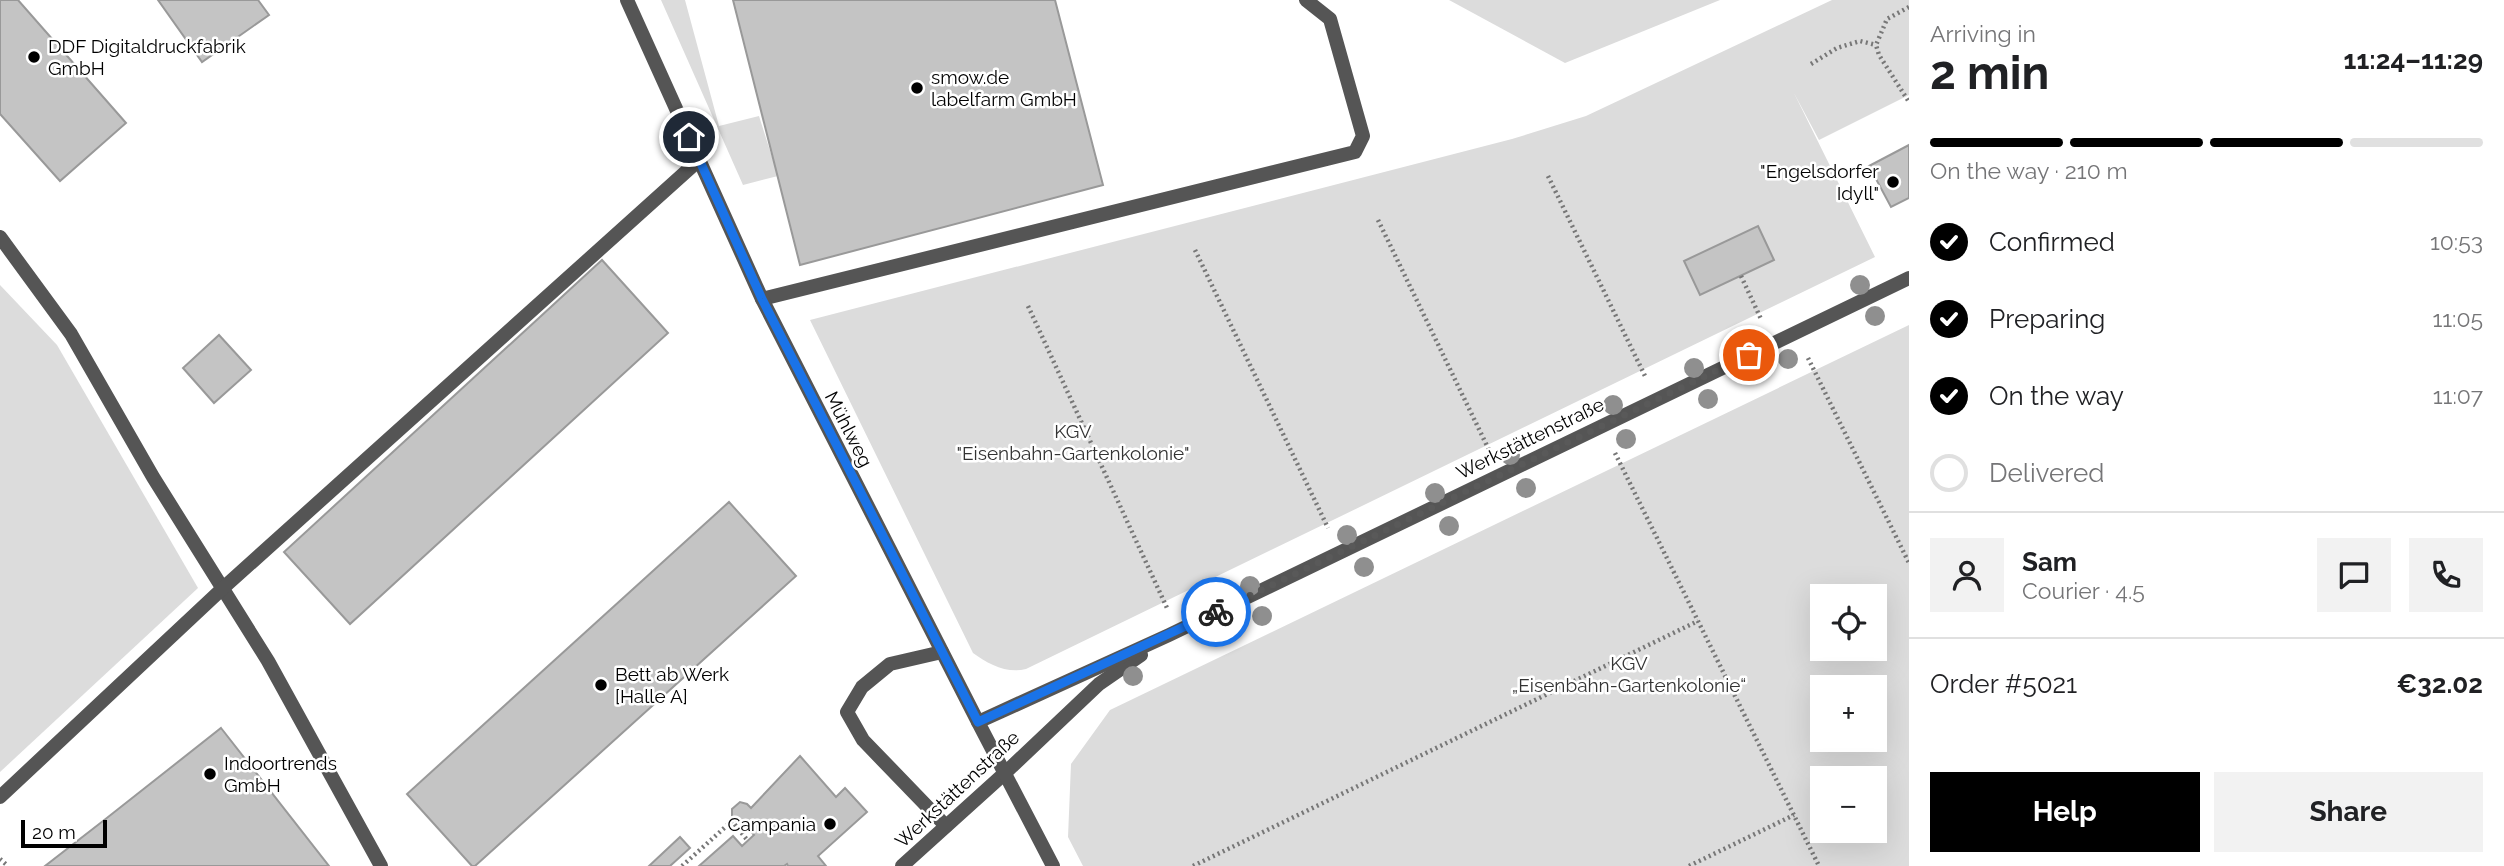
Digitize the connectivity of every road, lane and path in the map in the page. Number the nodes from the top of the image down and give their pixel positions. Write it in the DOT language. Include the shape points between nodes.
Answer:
graph roads {
  1 [pos="628,0"];
  2 [pos="1306,0"];
  3 [pos="1909,7"];
  4 [pos="1876,45"];
  5 [pos="1811,64"];
  6 [pos="1909,102"];
  7 [pos="699,160"];
  8 [pos="1548,176"];
  9 [pos="1378,220"];
  10 [pos="0,237"];
  11 [pos="1195,250"];
  12 [pos="1741,276"];
  13 [pos="1909,278"];
  14 [pos="762,299"];
  15 [pos="1028,306"];
  16 [pos="1761,319"];
  17 [pos="1808,359"];
  18 [pos="1645,376"];
  19 [pos="1490,452"];
  20 [pos="1615,453"];
  21 [pos="1328,528"];
  22 [pos="1909,563"];
  23 [pos="222,589"];
  24 [pos="1167,608"];
  25 [pos="1698,621"];
  26 [pos="1169,635"];
  27 [pos="942,652"];
  28 [pos="978,722"];
  29 [pos="1005,773"];
  30 [pos="0,797"];
  31 [pos="1794,816"];
  32 [pos="946,826"];
  33 [pos="748,841"];
  34 [pos="0,859"];
  35 [pos="8,866"];
  36 [pos="381,866"];
  37 [pos="682,866"];
  38 [pos="902,866"];
  39 [pos="1053,866"];
  40 [pos="1194,866"];
  41 [pos="1689,866"];
  42 [pos="1819,866"];
  1 -- 7 [label="street, Mühlweg"];
  2 -- 14 [label="street" via="1330,19 1363,136 1355,152"];
  3 -- 4 [label="path" via="1886,19"];
  4 -- 5 [label="path" via="1860,41"];
  4 -- 6 [label="path"];
  7 -- 14 [label="street, Mühlweg"];
  7 -- 23 [label="street"];
  8 -- 18 [label="path"];
  9 -- 19 [label="path"];
  10 -- 23 [label="street" via="71,334"];
  11 -- 21 [label="path"];
  12 -- 16 [label="path"];
  13 -- 26 [label="street, Werkstättenstraße"];
  14 -- 27 [label="street, Mühlweg"];
  15 -- 24 [label="path"];
  17 -- 22 [label="path"];
  20 -- 25 [label="path"];
  23 -- 30 [label="street"];
  23 -- 36 [label="street" via="268,661"];
  25 -- 31 [label="path"];
  25 -- 40 [label="path"];
  26 -- 28 [label="street, Werkstättenstraße"];
  26 -- 29 [label="street, Werkstättenstraße" via="1099,684"];
  27 -- 28 [label="street, Mühlweg"];
  27 -- 32 [label="street" via="890,664 862,687 848,712 863,740"];
  28 -- 29 [label="street, Mühlweg"];
  29 -- 32 [label="street, Werkstättenstraße"];
  29 -- 39 [label="street, Mühlweg"];
  31 -- 41 [label="path"];
  31 -- 42 [label="path"];
  32 -- 38 [label="street, Werkstättenstraße"];
  33 -- 37 [label="path" via="732,821"];
  34 -- 35 [label="path"];
}
